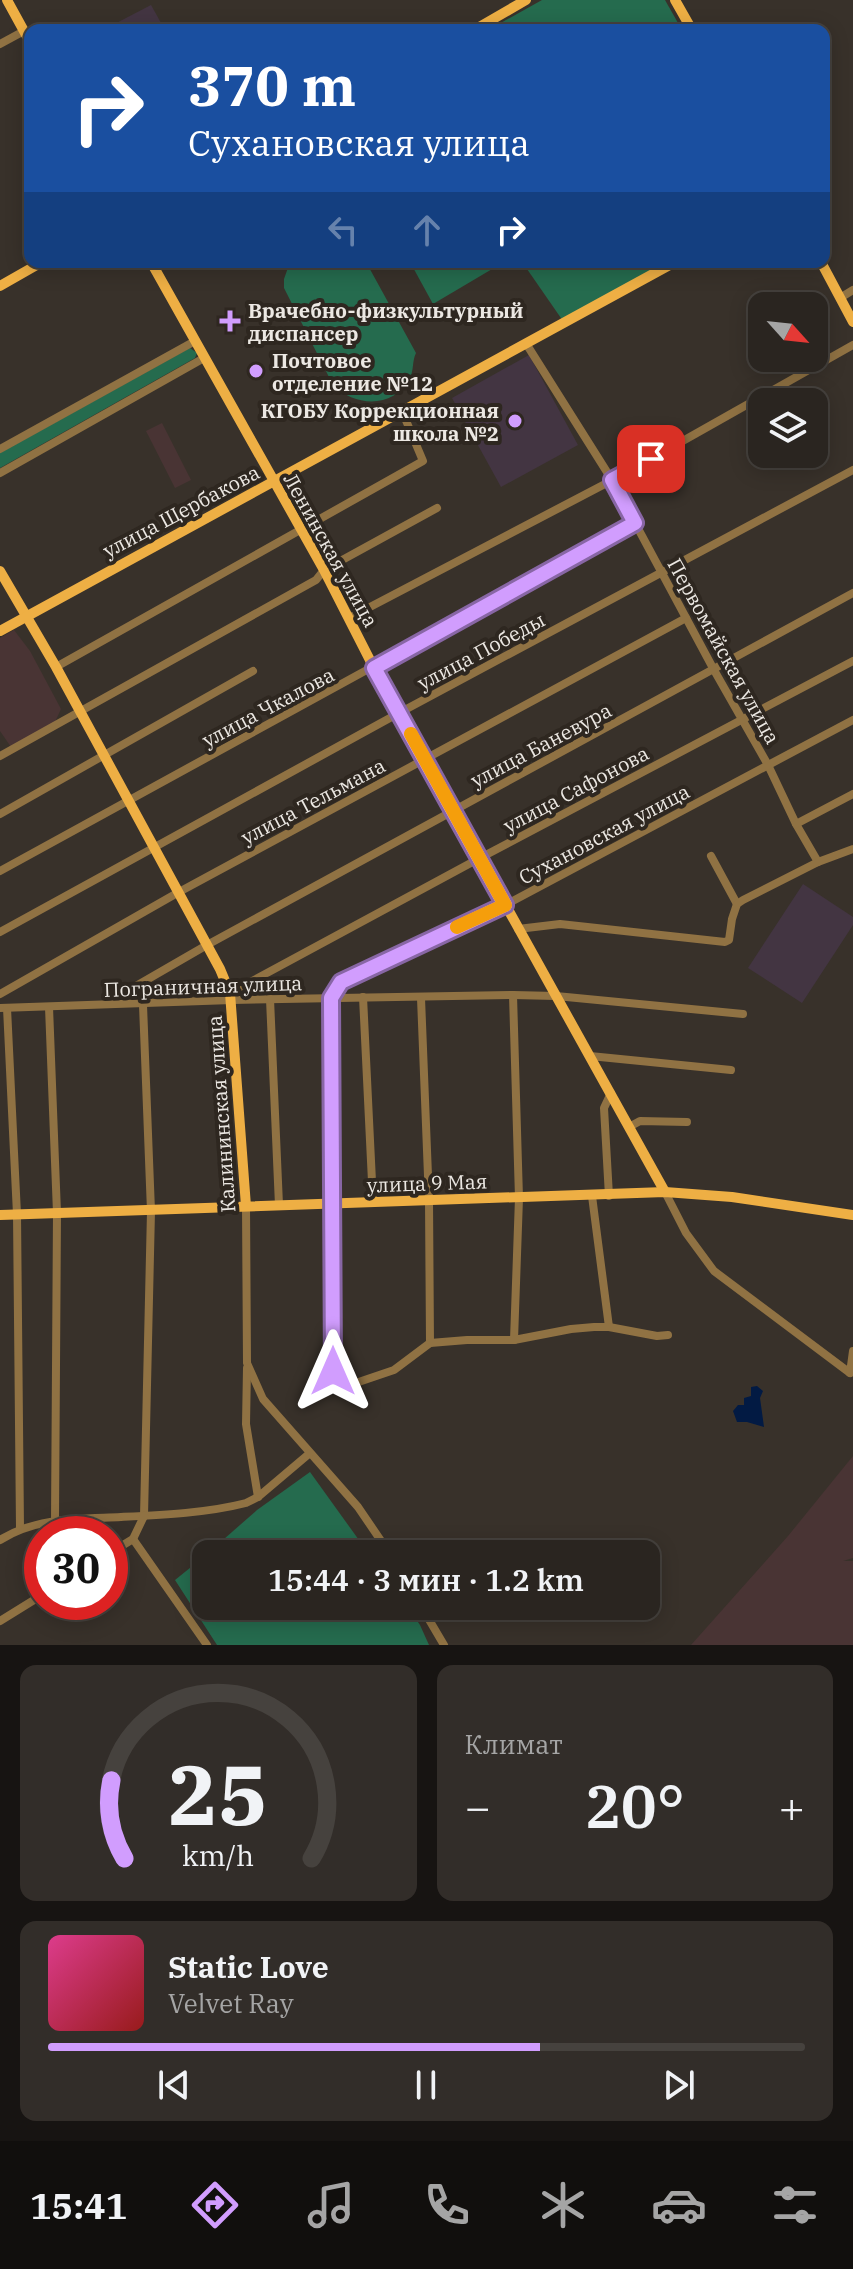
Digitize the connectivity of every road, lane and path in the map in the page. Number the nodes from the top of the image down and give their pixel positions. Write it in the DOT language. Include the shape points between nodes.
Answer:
graph roads {
  1 [pos="7,0"];
  2 [pos="526,0"];
  3 [pos="675,0"];
  4 [pos="484,24"];
  5 [pos="689,24"];
  6 [pos="24,31"];
  7 [pos="0,44"];
  8 [pos="32,268"];
  9 [pos="154,268"];
  10 [pos="664,268"];
  11 [pos="824,268"];
  12 [pos="0,286"];
  13 [pos="853,290"];
  14 [pos="840,298"];
  15 [pos="853,322"];
  16 [pos="195,341"];
  17 [pos="527,345"];
  18 [pos="853,345"];
  19 [pos="204,358"];
  20 [pos="402,411"];
  21 [pos="0,449"];
  22 [pos="853,470"];
  23 [pos="0,473"];
  24 [pos="612,480"];
  25 [pos="273,482"];
  26 [pos="437,508"];
  27 [pos="635,523"];
  28 [pos="299,528"];
  29 [pos="324,570"];
  30 [pos="0,571"];
  31 [pos="662,572"];
  32 [pos="853,593"];
  33 [pos="26,617"];
  34 [pos="349,618"];
  35 [pos="686,618"];
  36 [pos="0,631"];
  37 [pos="853,661"];
  38 [pos="56,667"];
  39 [pos="374,668"];
  40 [pos="714,670"];
  41 [pos="253,671"];
  42 [pos="80,713"];
  43 [pos="399,713"];
  44 [pos="744,719"];
  45 [pos="853,720"];
  46 [pos="0,756"];
  47 [pos="103,758"];
  48 [pos="425,759"];
  49 [pos="768,765"];
  50 [pos="853,794"];
  51 [pos="128,801"];
  52 [pos="454,810"];
  53 [pos="0,814"];
  54 [pos="796,824"];
  55 [pos="153,848"];
  56 [pos="853,849"];
  57 [pos="711,856"];
  58 [pos="480,858"];
  59 [pos="818,862"];
  60 [pos="0,871"];
  61 [pos="179,892"];
  62 [pos="737,904"];
  63 [pos="505,905"];
  64 [pos="518,929"];
  65 [pos="0,932"];
  66 [pos="207,945"];
  67 [pos="0,994"];
  68 [pos="513,995"];
  69 [pos="556,996"];
  70 [pos="231,997"];
  71 [pos="363,997"];
  72 [pos="331,998"];
  73 [pos="421,998"];
  74 [pos="270,999"];
  75 [pos="143,1005"];
  76 [pos="49,1007"];
  77 [pos="3,1008"];
  78 [pos="743,1014"];
  79 [pos="590,1056"];
  80 [pos="731,1070"];
  81 [pos="611,1093"];
  82 [pos="687,1122"];
  83 [pos="629,1127"];
  84 [pos="665,1192"];
  85 [pos="592,1196"];
  86 [pos="609,1196"];
  87 [pos="519,1198"];
  88 [pos="429,1201"];
  89 [pos="373,1202"];
  90 [pos="334,1204"];
  91 [pos="279,1205"];
  92 [pos="246,1206"];
  93 [pos="151,1211"];
  94 [pos="57,1213"];
  95 [pos="17,1214"];
  96 [pos="0,1215"];
  97 [pos="853,1215"];
  98 [pos="609,1327"];
  99 [pos="668,1335"];
  100 [pos="514,1340"];
  101 [pos="430,1343"];
  102 [pos="853,1351"];
  103 [pos="247,1363"];
  104 [pos="310,1453"];
  105 [pos="258,1497"];
  106 [pos="55,1516"];
  107 [pos="144,1516"];
  108 [pos="128,1517"];
  109 [pos="24,1527"];
  110 [pos="20,1528"];
  111 [pos="133,1539"];
  112 [pos="0,1540"];
  113 [pos="380,1540"];
  114 [pos="128,1542"];
  115 [pos="24,1606"];
  116 [pos="429,1620"];
  117 [pos="0,1621"];
  118 [pos="207,1645"];
  119 [pos="444,1645"];
  1 -- 6 [label="main road"];
  2 -- 4 [label="main road"];
  3 -- 5 [label="main road"];
  6 -- 7 [label="street"];
  8 -- 12 [label="main road"];
  9 -- 16 [label="main road, Ленинская улица"];
  10 -- 17 [label="main road, улица Щербакова"];
  11 -- 14 [label="main road"];
  13 -- 14 [label="street"];
  14 -- 15 [label="main road"];
  16 -- 19 [label="main road, Ленинская улица"];
  16 -- 21 [label="street"];
  17 -- 20 [label="main road, улица Щербакова"];
  17 -- 24 [label="street, Первомайская улица"];
  18 -- 24 [label="street"];
  19 -- 23 [label="street"];
  19 -- 25 [label="main road, Ленинская улица"];
  20 -- 25 [label="main road, улица Щербакова"];
  20 -- 28 [label="street" via="423,461"];
  22 -- 31 [label="street, улица Победы"];
  24 -- 27 [label="street, Первомайская улица"];
  24 -- 34 [label="street"];
  25 -- 28 [label="main road, Ленинская улица"];
  25 -- 33 [label="main road, улица Щербакова"];
  26 -- 29 [label="street"];
  27 -- 31 [label="street, Первомайская улица"];
  27 -- 39 [label="street, улица Чкалова"];
  28 -- 29 [label="main road, Ленинская улица"];
  28 -- 38 [label="street"];
  29 -- 34 [label="main road, Ленинская улица"];
  29 -- 42 [label="street" via="316,580"];
  30 -- 33 [label="main road, Калининская улица"];
  31 -- 35 [label="street, Первомайская улица"];
  31 -- 43 [label="street, улица Победы"];
  32 -- 40 [label="street, улица Баневура"];
  33 -- 36 [label="main road, улица Щербакова"];
  33 -- 38 [label="main road, Калининская улица"];
  34 -- 39 [label="main road, Ленинская улица"];
  35 -- 40 [label="street, Первомайская улица"];
  35 -- 48 [label="street, улица Тельмана"];
  37 -- 44 [label="street, улица Сафонова"];
  38 -- 42 [label="main road, Калининская улица"];
  39 -- 43 [label="main road, Ленинская улица"];
  39 -- 51 [label="street, улица Чкалова"];
  40 -- 44 [label="street, Первомайская улица"];
  40 -- 52 [label="street, улица Баневура"];
  41 -- 47 [label="street"];
  42 -- 46 [label="street"];
  42 -- 47 [label="main road, Калининская улица"];
  43 -- 48 [label="main road, Ленинская улица"];
  43 -- 55 [label="street, улица Победы"];
  44 -- 49 [label="street, Первомайская улица"];
  44 -- 58 [label="street, улица Сафонова"];
  45 -- 49 [label="street, Сухановская улица"];
  47 -- 51 [label="main road, Калининская улица"];
  47 -- 53 [label="street"];
  48 -- 52 [label="main road, Ленинская улица"];
  48 -- 61 [label="street, улица Тельмана"];
  49 -- 54 [label="street, Первомайская улица"];
  49 -- 63 [label="street, Сухановская улица"];
  50 -- 54 [label="street"];
  51 -- 55 [label="main road, Калининская улица"];
  51 -- 60 [label="street, улица Чкалова"];
  52 -- 58 [label="main road, Ленинская улица"];
  52 -- 66 [label="street, улица Баневура"];
  54 -- 59 [label="street, Первомайская улица"];
  55 -- 61 [label="main road, Калининская улица"];
  55 -- 65 [label="street, улица Победы"];
  56 -- 59 [label="street"];
  57 -- 62 [label="street"];
  58 -- 63 [label="main road, Ленинская улица"];
  58 -- 70 [label="street, улица Сафонова"];
  59 -- 62 [label="street"];
  61 -- 66 [label="main road, Калининская улица"];
  61 -- 67 [label="street, улица Тельмана"];
  62 -- 64 [label="street" via="725,942 560,924"];
  63 -- 64 [label="main road, Ленинская улица"];
  63 -- 72 [label="street, Сухановская улица" via="341,982"];
  64 -- 69 [label="main road, Ленинская улица"];
  66 -- 70 [label="main road, Калининская улица"];
  66 -- 75 [label="street, улица Баневура" via="136,986"];
  68 -- 69 [label="street, Пограничная улица"];
  68 -- 73 [label="street, Пограничная улица"];
  68 -- 87 [label="street"];
  69 -- 78 [label="street, Пограничная улица"];
  69 -- 79 [label="main road, Ленинская улица"];
  70 -- 74 [label="street, Пограничная улица"];
  70 -- 75 [label="street, Пограничная улица"];
  70 -- 92 [label="main road, Калининская улица"];
  71 -- 72 [label="street, Пограничная улица"];
  71 -- 73 [label="street, Пограничная улица"];
  71 -- 89 [label="street"];
  72 -- 74 [label="street, Пограничная улица"];
  72 -- 90 [label="street"];
  73 -- 88 [label="street"];
  74 -- 91 [label="street"];
  75 -- 76 [label="street, Пограничная улица"];
  75 -- 93 [label="street"];
  76 -- 77 [label="street, Пограничная улица"];
  76 -- 94 [label="street"];
  77 -- 95 [label="street"];
  79 -- 80 [label="street"];
  79 -- 81 [label="main road, Ленинская улица"];
  81 -- 83 [label="main road, Ленинская улица"];
  81 -- 86 [label="street" via="604,1108"];
  82 -- 83 [label="street" via="640,1121"];
  83 -- 84 [label="main road, Ленинская улица"];
  84 -- 86 [label="main road, улица 9 Мая"];
  84 -- 97 [label="main road, улица 9 Мая"];
  84 -- 102 [label="street" via="705,1262 850,1373"];
  85 -- 86 [label="main road, улица 9 Мая"];
  85 -- 87 [label="main road, улица 9 Мая"];
  85 -- 98 [label="street"];
  87 -- 88 [label="main road, улица 9 Мая"];
  87 -- 100 [label="street"];
  88 -- 89 [label="main road, улица 9 Мая"];
  88 -- 101 [label="street"];
  89 -- 90 [label="main road, улица 9 Мая"];
  90 -- 91 [label="main road, улица 9 Мая"];
  90 -- 101 [label="street" via="333,1371 338,1389 394,1370"];
  91 -- 92 [label="main road, улица 9 Мая"];
  92 -- 93 [label="main road, улица 9 Мая"];
  92 -- 103 [label="street, Калининская улица"];
  93 -- 94 [label="main road, улица 9 Мая"];
  93 -- 107 [label="street"];
  94 -- 95 [label="main road, улица 9 Мая"];
  94 -- 106 [label="street"];
  95 -- 96 [label="main road, улица 9 Мая"];
  95 -- 110 [label="street"];
  98 -- 99 [label="street"];
  98 -- 100 [label="street"];
  100 -- 101 [label="street"];
  103 -- 104 [label="street, Калининская улица" via="263,1399"];
  103 -- 105 [label="street" via="246,1424"];
  104 -- 105 [label="street"];
  104 -- 113 [label="street, Калининская улица"];
  105 -- 107 [label="street" via="234,1506"];
  107 -- 108 [label="street"];
  107 -- 111 [label="street"];
  109 -- 110 [label="street"];
  110 -- 112 [label="street"];
  111 -- 114 [label="street"];
  111 -- 118 [label="street"];
  115 -- 117 [label="street"];
  116 -- 119 [label="street"];
}
